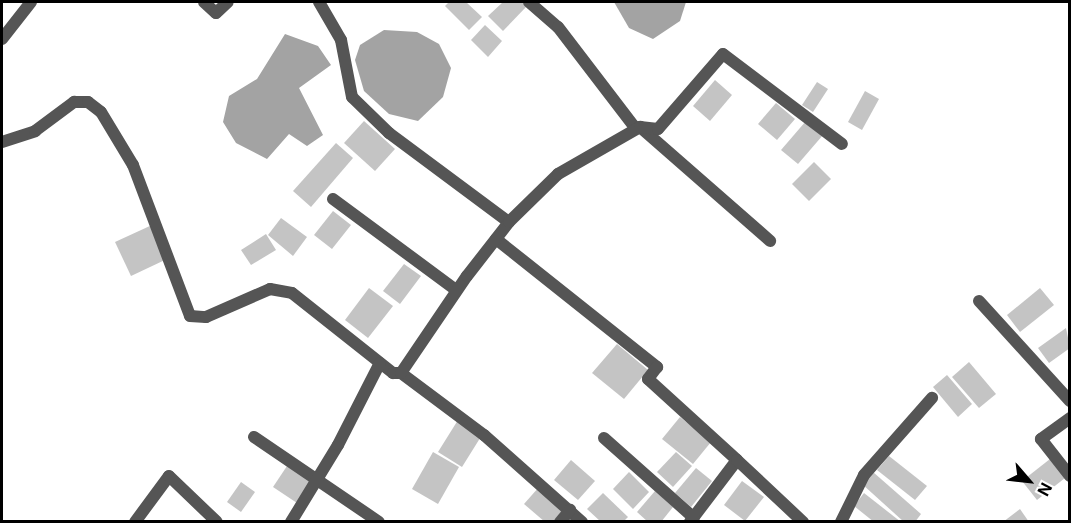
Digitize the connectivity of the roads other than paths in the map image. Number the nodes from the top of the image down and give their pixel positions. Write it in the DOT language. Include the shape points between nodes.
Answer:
graph roads {
  1 [pos="31,2"];
  2 [pos="204,2"];
  3 [pos="228,2"];
  4 [pos="319,2"];
  5 [pos="529,2"];
  6 [pos="2,39"];
  7 [pos="638,128"];
  8 [pos="2,142"];
  9 [pos="842,144"];
  10 [pos="333,199"];
  11 [pos="509,222"];
  12 [pos="496,239"];
  13 [pos="770,241"];
  14 [pos="456,290"];
  15 [pos="979,301"];
  16 [pos="380,363"];
  17 [pos="401,373"];
  18 [pos="932,398"];
  19 [pos="1070,400"];
  20 [pos="1070,418"];
  21 [pos="254,437"];
  22 [pos="604,438"];
  23 [pos="737,460"];
  24 [pos="1070,476"];
  25 [pos="317,479"];
  26 [pos="570,510"];
  27 [pos="692,520"];
  28 [pos="135,522"];
  29 [pos="217,522"];
  30 [pos="291,522"];
  31 [pos="379,522"];
  32 [pos="560,522"];
  33 [pos="582,522"];
  34 [pos="803,522"];
  35 [pos="841,522"];
  1 -- 6 [label="street"];
  2 -- 3 [label="street" via="216,13"];
  4 -- 11 [label="street" via="341,40 352,97 389,133"];
  5 -- 7 [label="street" via="558,27"];
  7 -- 9 [label="street" via="658,129 723,54"];
  7 -- 11 [label="street" via="558,174"];
  7 -- 13 [label="street"];
  8 -- 16 [label="street" via="35,131 74,102 88,102 101,112 133,165 190,316 206,317 270,289 292,293"];
  10 -- 14 [label="street"];
  11 -- 12 [label="street"];
  12 -- 14 [label="street"];
  12 -- 23 [label="street" via="657,367 648,379"];
  14 -- 17 [label="street"];
  15 -- 19 [label="street"];
  16 -- 17 [label="street" via="393,373"];
  16 -- 25 [label="street"];
  17 -- 26 [label="street" via="484,435"];
  18 -- 35 [label="street" via="864,475"];
  20 -- 24 [label="street" via="1041,439"];
  21 -- 25 [label="street"];
  22 -- 27 [label="street"];
  23 -- 27 [label="street"];
  23 -- 34 [label="street"];
  25 -- 30 [label="street"];
  25 -- 31 [label="street"];
  26 -- 32 [label="street"];
  26 -- 33 [label="street"];
  28 -- 29 [label="street" via="169,476"];
}
